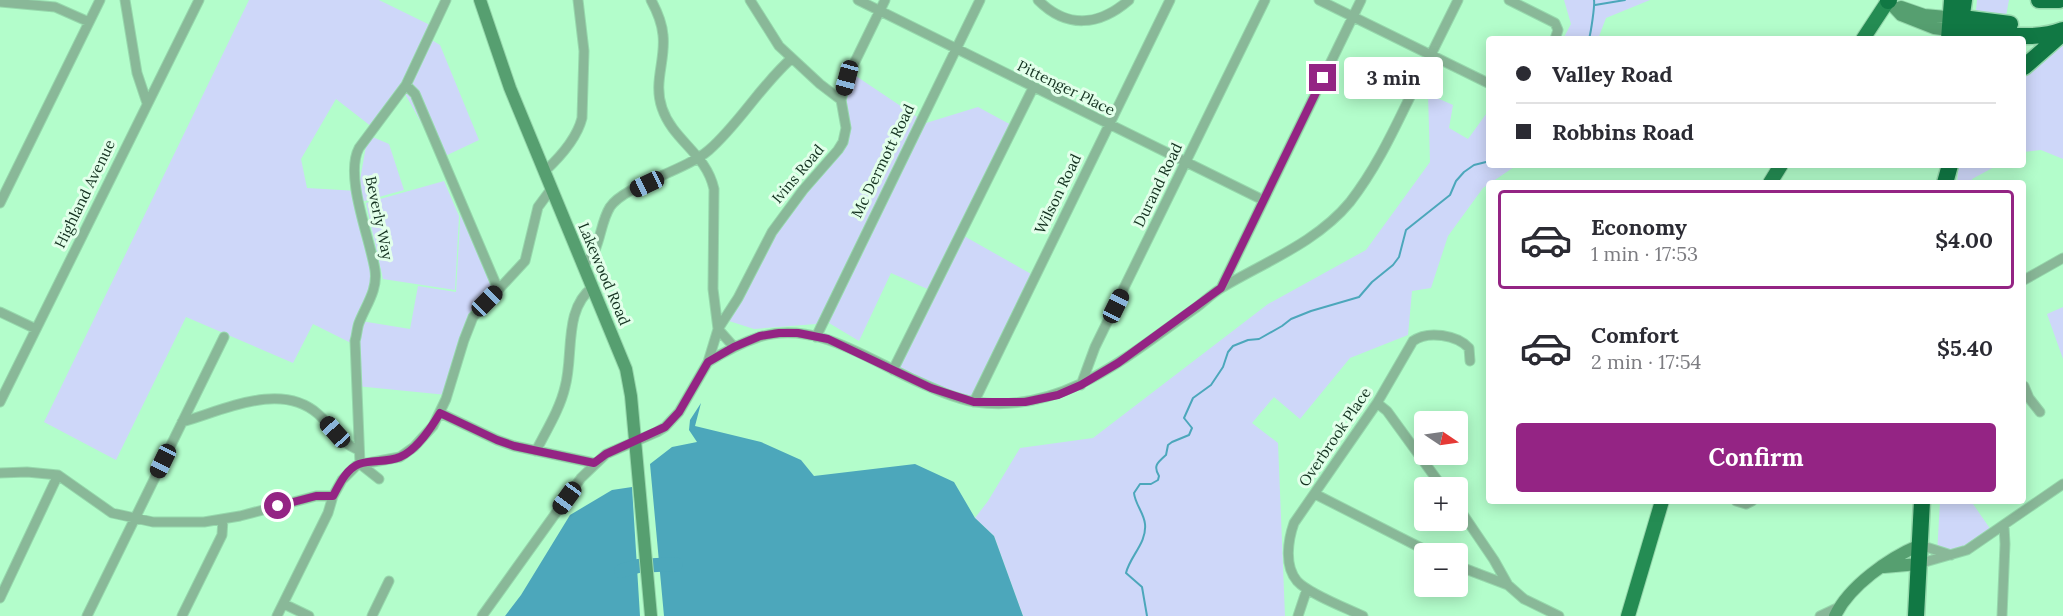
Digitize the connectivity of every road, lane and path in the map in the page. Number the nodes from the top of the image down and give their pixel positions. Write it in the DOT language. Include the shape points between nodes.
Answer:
graph roads {
  1 [pos="100,0"];
  2 [pos="125,0"];
  3 [pos="199,0"];
  4 [pos="446,0"];
  5 [pos="480,0"];
  6 [pos="578,0"];
  7 [pos="651,0"];
  8 [pos="750,0"];
  9 [pos="858,0"];
  10 [pos="885,0"];
  11 [pos="980,0"];
  12 [pos="1038,0"];
  13 [pos="1129,0"];
  14 [pos="1170,0"];
  15 [pos="1265,0"];
  16 [pos="1319,0"];
  17 [pos="1361,0"];
  18 [pos="1458,0"];
  19 [pos="1509,0"];
  20 [pos="1888,0"];
  21 [pos="1952,0"];
  22 [pos="1964,0"];
  23 [pos="2039,0"];
  24 [pos="2059,0"];
  25 [pos="2,4"];
  26 [pos="879,12"];
  27 [pos="1353,16"];
  28 [pos="2063,16"];
  29 [pos="89,22"];
  30 [pos="1955,29"];
  31 [pos="2063,32"];
  32 [pos="2020,33"];
  33 [pos="1556,36"];
  34 [pos="1865,36"];
  35 [pos="955,50"];
  36 [pos="1431,55"];
  37 [pos="792,58"];
  38 [pos="2026,65"];
  39 [pos="1486,82"];
  40 [pos="406,85"];
  41 [pos="1033,88"];
  42 [pos="841,100"];
  43 [pos="147,103"];
  44 [pos="1109,125"];
  45 [pos="698,158"];
  46 [pos="1186,163"];
  47 [pos="545,171"];
  48 [pos="552,188"];
  49 [pos="1263,200"];
  50 [pos="0,203"];
  51 [pos="2063,258"];
  52 [pos="584,265"];
  53 [pos="2026,279"];
  54 [pos="593,287"];
  55 [pos="1221,288"];
  56 [pos="498,289"];
  57 [pos="0,312"];
  58 [pos="36,329"];
  59 [pos="718,329"];
  60 [pos="224,337"];
  61 [pos="816,337"];
  62 [pos="734,347"];
  63 [pos="1470,361"];
  64 [pos="708,362"];
  65 [pos="893,370"];
  66 [pos="1081,385"];
  67 [pos="2026,391"];
  68 [pos="0,402"];
  69 [pos="974,402"];
  70 [pos="1377,403"];
  71 [pos="2040,412"];
  72 [pos="440,413"];
  73 [pos="182,422"];
  74 [pos="634,441"];
  75 [pos="360,450"];
  76 [pos="536,451"];
  77 [pos="594,463"];
  78 [pos="360,464"];
  79 [pos="0,473"];
  80 [pos="58,475"];
  81 [pos="1435,477"];
  82 [pos="379,479"];
  83 [pos="2063,484"];
  84 [pos="1315,494"];
  85 [pos="333,496"];
  86 [pos="1661,504"];
  87 [pos="1922,504"];
  88 [pos="134,519"];
  89 [pos="224,519"];
  90 [pos="1468,522"];
  91 [pos="2004,526"];
  92 [pos="1414,544"];
  93 [pos="1920,545"];
  94 [pos="1951,555"];
  95 [pos="1918,564"];
  96 [pos="1884,567"];
  97 [pos="1468,570"];
  98 [pos="389,582"];
  99 [pos="1508,585"];
  100 [pos="1307,589"];
  101 [pos="0,598"];
  102 [pos="284,604"];
  103 [pos="1837,611"];
  104 [pos="87,616"];
  105 [pos="182,616"];
  106 [pos="277,616"];
  107 [pos="309,616"];
  108 [pos="372,616"];
  109 [pos="482,616"];
  110 [pos="651,616"];
  111 [pos="1298,616"];
  112 [pos="1363,616"];
  113 [pos="1559,616"];
  114 [pos="1628,616"];
  115 [pos="1820,616"];
  116 [pos="1916,616"];
  117 [pos="2002,616"];
  1 -- 29 [label="street"];
  2 -- 43 [label="street" via="137,73"];
  3 -- 43 [label="street, Highland Avenue"];
  4 -- 40 [label="street, Beverly Way"];
  5 -- 47 [label="street, Lakewood Road" via="510,88"];
  6 -- 47 [label="street" via="584,51 582,118"];
  7 -- 45 [label="street" via="663,34 657,92 674,130"];
  8 -- 37 [label="street" via="774,41"];
  9 -- 26 [label="street, Pittenger Place"];
  10 -- 26 [label="street, Ivins Road"];
  11 -- 35 [label="street, Mc Dermott Road"];
  12 -- 13 [label="street" via="1059,16 1086,20 1105,16"];
  14 -- 44 [label="street, Wilson Road"];
  15 -- 46 [label="street, Durand Road"];
  16 -- 27 [label="street"];
  17 -- 27 [label="street"];
  18 -- 36 [label="street"];
  19 -- 33 [label="street" via="1555,23"];
  20 -- 30 [label="street" via="1901,15 1925,26"];
  20 -- 34 [label="main road"];
  21 -- 30 [label="highway"];
  22 -- 30 [label="highway"];
  23 -- 24 [label="highway"];
  25 -- 29 [label="street" via="55,7"];
  26 -- 35 [label="street, Pittenger Place"];
  26 -- 42 [label="street, Ivins Road" via="850,71"];
  27 -- 36 [label="street"];
  27 -- 49 [label="street"];
  28 -- 32 [label="highway"];
  29 -- 50 [label="street"];
  30 -- 32 [label="highway"];
  31 -- 32 [label="highway"];
  31 -- 38 [label="highway"];
  35 -- 41 [label="street, Pittenger Place"];
  35 -- 61 [label="street, Mc Dermott Road"];
  36 -- 39 [label="street"];
  36 -- 55 [label="street" via="1378,161 1347,204 1301,244"];
  37 -- 42 [label="street"];
  37 -- 45 [label="street"];
  40 -- 56 [label="street" via="415,94"];
  40 -- 75 [label="street, Beverly Way" via="359,148 353,169 376,280 355,341"];
  41 -- 44 [label="street, Pittenger Place"];
  41 -- 65 [label="street"];
  42 -- 59 [label="street, Ivins Road" via="846,128 843,142 782,216"];
  43 -- 58 [label="street, Highland Avenue"];
  44 -- 46 [label="street, Pittenger Place"];
  44 -- 69 [label="street, Wilson Road"];
  45 -- 52 [label="street" via="615,202 605,217 594,252"];
  45 -- 59 [label="street" via="708,169 714,189 713,289"];
  46 -- 49 [label="street, Pittenger Place"];
  46 -- 66 [label="street, Durand Road" via="1095,347"];
  47 -- 48 [label="street, Lakewood Road"];
  48 -- 52 [label="street, Lakewood Road"];
  48 -- 56 [label="street" via="538,207 525,261"];
  49 -- 55 [label="street"];
  51 -- 53 [label="street"];
  52 -- 54 [label="street, Lakewood Road"];
  54 -- 74 [label="street, Lakewood Road" via="626,369"];
  54 -- 76 [label="street" via="580,301 571,332 565,388"];
  55 -- 66 [label="street"];
  56 -- 72 [label="street" via="473,317"];
  57 -- 58 [label="street"];
  58 -- 68 [label="street, Highland Avenue"];
  59 -- 62 [label="street"];
  59 -- 64 [label="street, Ivins Road"];
  60 -- 73 [label="street"];
  61 -- 62 [label="street" via="779,333"];
  61 -- 65 [label="street"];
  62 -- 64 [label="street"];
  63 -- 70 [label="street, Overbrook Place" via="1468,348 1456,338 1423,336 1413,341"];
  64 -- 74 [label="street, Ivins Road" via="672,421"];
  65 -- 69 [label="street" via="945,394"];
  66 -- 69 [label="street" via="1025,402"];
  67 -- 71 [label="street"];
  70 -- 81 [label="street"];
  70 -- 84 [label="street, Overbrook Place"];
  72 -- 76 [label="street" via="497,440"];
  72 -- 78 [label="street" via="407,453"];
  73 -- 75 [label="street" via="251,402 282,398 314,411 346,445"];
  73 -- 88 [label="street"];
  74 -- 77 [label="street, Ivins Road"];
  74 -- 110 [label="street, Lakewood Road"];
  75 -- 78 [label="street, Beverly Way"];
  76 -- 77 [label="street"];
  77 -- 109 [label="street"];
  78 -- 82 [label="street"];
  78 -- 85 [label="street" via="342,480"];
  79 -- 80 [label="street"];
  80 -- 88 [label="street" via="106,510"];
  80 -- 101 [label="street"];
  83 -- 91 [label="street"];
  84 -- 92 [label="street"];
  84 -- 100 [label="street, Overbrook Place" via="1294,523 1288,544 1293,573"];
  85 -- 89 [label="street" via="316,496"];
  85 -- 102 [label="street"];
  86 -- 114 [label="main road"];
  87 -- 93 [label="highway"];
  88 -- 89 [label="street" via="184,523"];
  88 -- 104 [label="street"];
  89 -- 105 [label="street" via="222,535"];
  90 -- 99 [label="street"];
  91 -- 94 [label="street" via="1967,550"];
  91 -- 117 [label="street"];
  93 -- 94 [label="street"];
  93 -- 95 [label="highway"];
  93 -- 96 [label="street"];
  94 -- 95 [label="street"];
  95 -- 96 [label="street"];
  95 -- 116 [label="highway"];
  96 -- 103 [label="street" via="1857,587"];
  97 -- 99 [label="street"];
  98 -- 108 [label="street"];
  99 -- 113 [label="street" via="1524,599"];
  100 -- 111 [label="street"];
  100 -- 112 [label="street"];
  102 -- 106 [label="street"];
  102 -- 107 [label="street"];
  103 -- 115 [label="street"];
}
